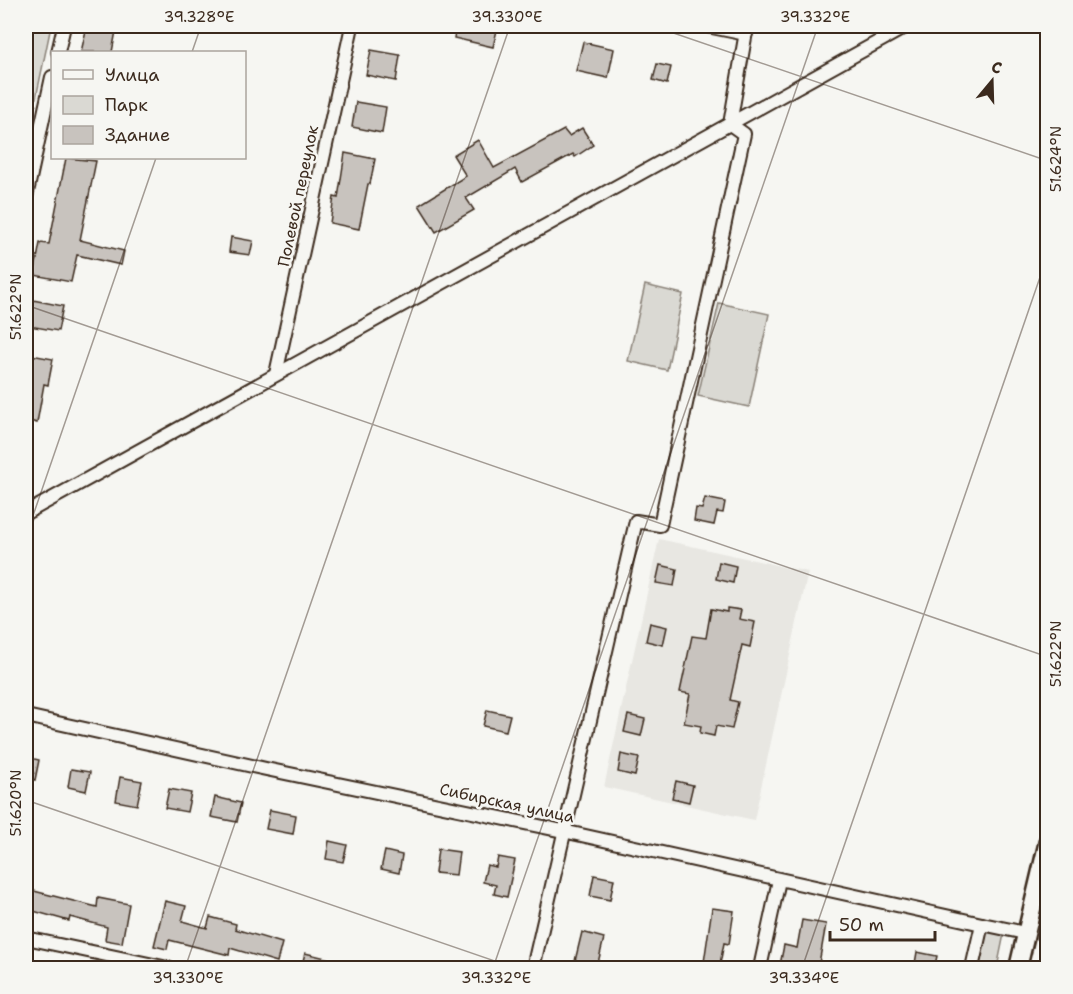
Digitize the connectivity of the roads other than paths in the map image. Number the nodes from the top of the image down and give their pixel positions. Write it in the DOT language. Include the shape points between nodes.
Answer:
graph roads {
  1 [pos="64,26"];
  2 [pos="352,26"];
  3 [pos="707,26"];
  4 [pos="907,26"];
  5 [pos="747,30"];
  6 [pos="58,51"];
  7 [pos="51,82"];
  8 [pos="730,124"];
  9 [pos="26,197"];
  10 [pos="276,374"];
  11 [pos="26,513"];
  12 [pos="26,716"];
  13 [pos="563,831"];
  14 [pos="1047,841"];
  15 [pos="779,880"];
  16 [pos="982,924"];
  17 [pos="1025,933"];
  18 [pos="26,938"];
  19 [pos="168,969"];
  20 [pos="533,969"];
  21 [pos="760,969"];
  22 [pos="972,969"];
  23 [pos="1018,969"];
  1 -- 6 [label="street"];
  2 -- 10 [label="street, Полевой переулок"];
  3 -- 5 [label="street"];
  4 -- 8 [label="street"];
  5 -- 8 [label="street"];
  7 -- 9 [label="street"];
  8 -- 10 [label="street"];
  8 -- 13 [label="street" via="744,134 660,525 636,521"];
  10 -- 11 [label="street"];
  12 -- 13 [label="street, Сибирская улица"];
  13 -- 15 [label="street, Сибирская улица"];
  13 -- 20 [label="street"];
  14 -- 17 [label="main road"];
  15 -- 16 [label="street, Сибирская улица"];
  15 -- 21 [label="street"];
  16 -- 17 [label="street, Сибирская улица"];
  16 -- 22 [label="street"];
  17 -- 23 [label="main road"];
  18 -- 19 [label="street"];
}
